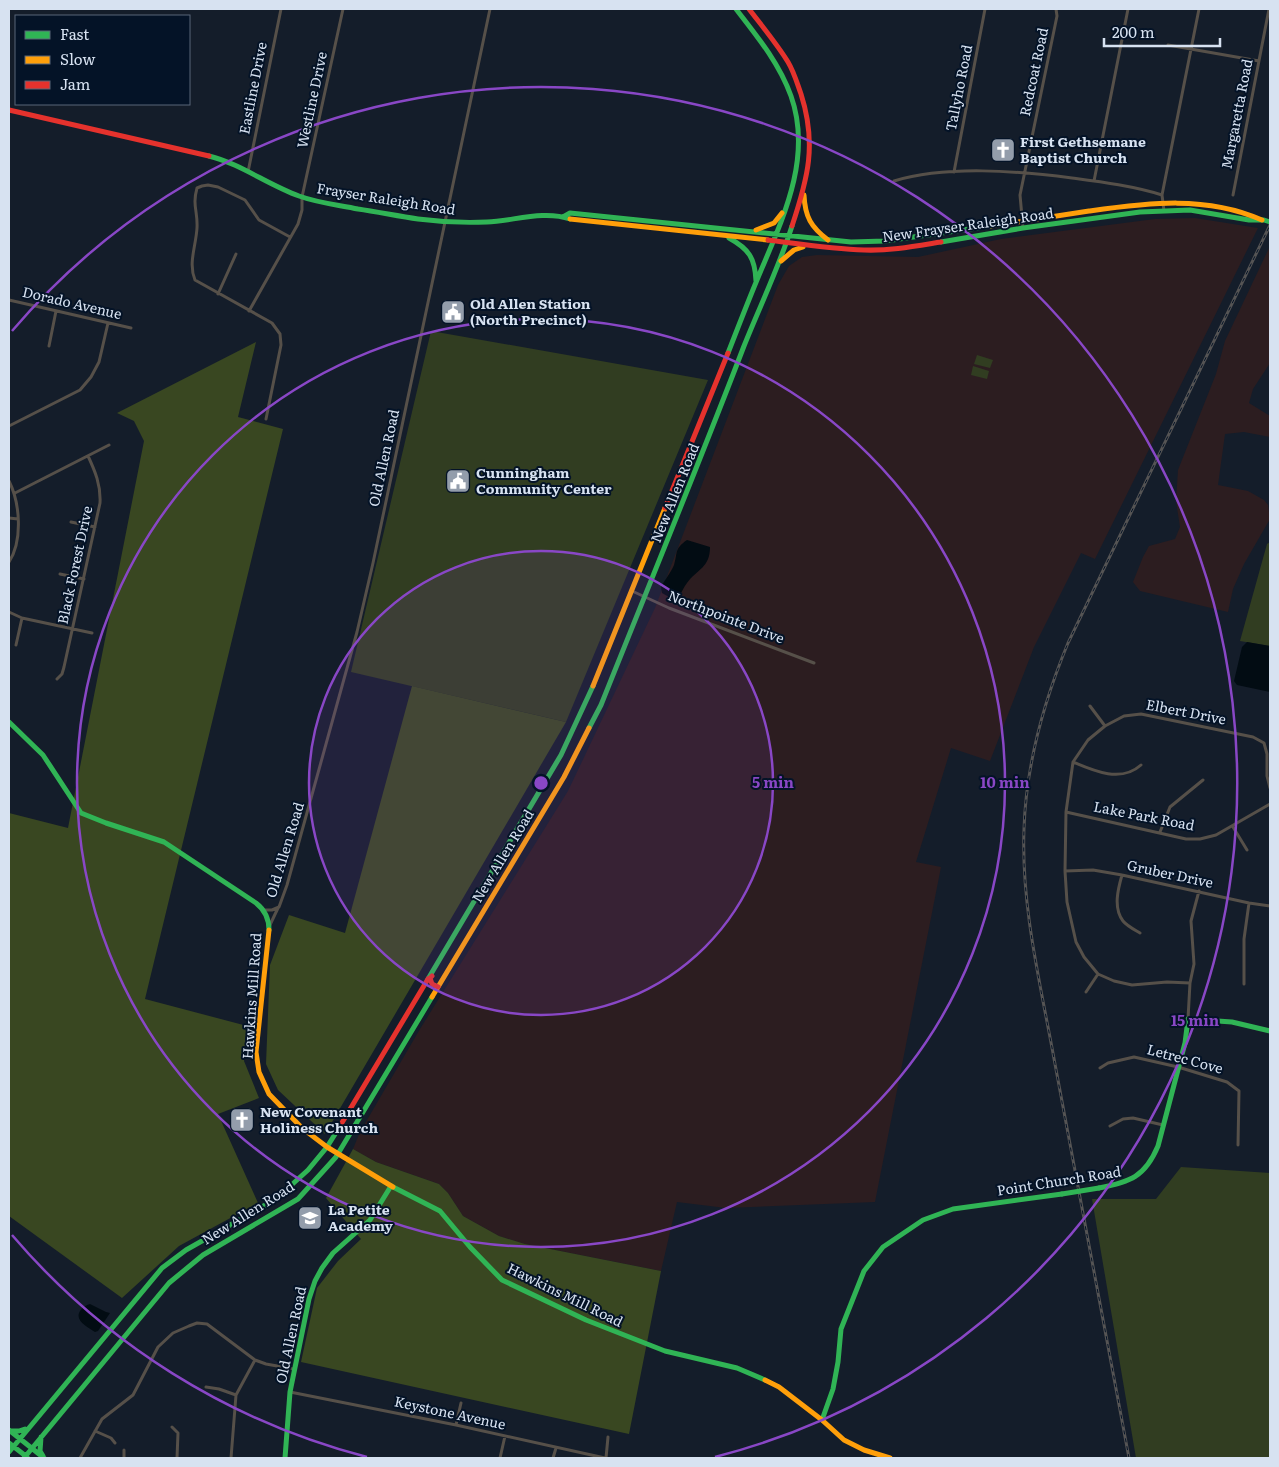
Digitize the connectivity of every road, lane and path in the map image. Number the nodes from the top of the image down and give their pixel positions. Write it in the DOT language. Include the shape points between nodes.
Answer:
graph roads {
  1 [pos="281,9"];
  2 [pos="343,9"];
  3 [pos="490,9"];
  4 [pos="736,9"];
  5 [pos="749,9"];
  6 [pos="986,9"];
  7 [pos="1056,9"];
  8 [pos="1128,9"];
  9 [pos="1199,9"];
  10 [pos="1269,9"];
  11 [pos="1168,44"];
  12 [pos="1191,49"];
  13 [pos="1259,61"];
  14 [pos="9,110"];
  15 [pos="248,172"];
  16 [pos="954,172"];
  17 [pos="1024,172"];
  18 [pos="894,181"];
  19 [pos="1094,181"];
  20 [pos="804,190"];
  21 [pos="1162,195"];
  22 [pos="1233,195"];
  23 [pos="302,197"];
  24 [pos="1163,202"];
  25 [pos="788,204"];
  26 [pos="1164,211"];
  27 [pos="563,217"];
  28 [pos="1022,220"];
  29 [pos="1264,220"];
  30 [pos="445,222"];
  31 [pos="1270,222"];
  32 [pos="1023,228"];
  33 [pos="753,231"];
  34 [pos="777,234"];
  35 [pos="726,236"];
  36 [pos="789,236"];
  37 [pos="290,238"];
  38 [pos="775,241"];
  39 [pos="830,241"];
  40 [pos="787,243"];
  41 [pos="807,246"];
  42 [pos="236,254"];
  43 [pos="778,264"];
  44 [pos="756,282"];
  45 [pos="218,294"];
  46 [pos="9,300"];
  47 [pos="56,311"];
  48 [pos="249,311"];
  49 [pos="108,323"];
  50 [pos="131,328"];
  51 [pos="49,346"];
  52 [pos="266,419"];
  53 [pos="9,426"];
  54 [pos="109,446"];
  55 [pos="88,456"];
  56 [pos="9,481"];
  57 [pos="15,493"];
  58 [pos="9,518"];
  59 [pos="18,519"];
  60 [pos="70,522"];
  61 [pos="95,527"];
  62 [pos="9,562"];
  63 [pos="60,574"];
  64 [pos="84,579"];
  65 [pos="632,591"];
  66 [pos="645,598"];
  67 [pos="9,612"];
  68 [pos="22,618"];
  69 [pos="72,629"];
  70 [pos="92,633"];
  71 [pos="16,645"];
  72 [pos="814,663"];
  73 [pos="57,679"];
  74 [pos="1090,706"];
  75 [pos="9,722"];
  76 [pos="1104,726"];
  77 [pos="1072,762"];
  78 [pos="1140,765"];
  79 [pos="1203,780"];
  80 [pos="1270,788"];
  81 [pos="1270,804"];
  82 [pos="1066,812"];
  83 [pos="1233,827"];
  84 [pos="1160,832"];
  85 [pos="1247,850"];
  86 [pos="1065,871"];
  87 [pos="1122,875"];
  88 [pos="1199,891"];
  89 [pos="1249,903"];
  90 [pos="1270,906"];
  91 [pos="279,907"];
  92 [pos="264,910"];
  93 [pos="269,927"];
  94 [pos="1140,933"];
  95 [pos="437,963"];
  96 [pos="1098,974"];
  97 [pos="1190,983"];
  98 [pos="1244,984"];
  99 [pos="438,987"];
  100 [pos="1086,992"];
  101 [pos="1188,1019"];
  102 [pos="1270,1031"];
  103 [pos="1100,1068"];
  104 [pos="1178,1068"];
  105 [pos="1163,1125"];
  106 [pos="1110,1126"];
  107 [pos="1238,1145"];
  108 [pos="327,1147"];
  109 [pos="338,1153"];
  110 [pos="391,1186"];
  111 [pos="255,1360"];
  112 [pos="294,1369"];
  113 [pos="206,1387"];
  114 [pos="290,1392"];
  115 [pos="236,1395"];
  116 [pos="461,1403"];
  117 [pos="822,1420"];
  118 [pos="456,1425"];
  119 [pos="29,1427"];
  120 [pos="172,1427"];
  121 [pos="9,1430"];
  122 [pos="95,1431"];
  123 [pos="42,1436"];
  124 [pos="505,1436"];
  125 [pos="608,1437"];
  126 [pos="19,1438"];
  127 [pos="115,1443"];
  128 [pos="11,1444"];
  129 [pos="32,1448"];
  130 [pos="556,1448"];
  131 [pos="124,1450"];
  132 [pos="9,1452"];
  133 [pos="26,1458"];
  134 [pos="44,1458"];
  135 [pos="80,1458"];
  136 [pos="124,1458"];
  137 [pos="177,1458"];
  138 [pos="230,1458"];
  139 [pos="285,1458"];
  140 [pos="500,1458"];
  141 [pos="553,1458"];
  142 [pos="605,1458"];
  143 [pos="890,1458"];
  1 -- 15 [label="street, Eastline Drive"];
  2 -- 23 [label="street, Westline Drive"];
  3 -- 30 [label="street, Old Allen Road"];
  4 -- 25 [label="main road, New Allen Road" via="775,62 792,97 799,156 795,185"];
  5 -- 20 [label="main road, New Allen Road" via="788,62 807,114 810,152"];
  6 -- 16 [label="street, Tallyho Road"];
  7 -- 17 [label="street, Redcoat Road"];
  8 -- 19 [label="street"];
  9 -- 12 [label="street"];
  10 -- 13 [label="street, Margaretta Road"];
  11 -- 12 [label="street"];
  12 -- 13 [label="street"];
  12 -- 21 [label="street"];
  13 -- 22 [label="street, Margaretta Road"];
  14 -- 15 [label="main road, Frayser Raleigh Road" via="195,152"];
  15 -- 23 [label="main road, Frayser Raleigh Road"];
  16 -- 17 [label="street"];
  16 -- 18 [label="street" via="913,175"];
  17 -- 19 [label="street"];
  17 -- 28 [label="street, Redcoat Road" via="1020,195"];
  19 -- 21 [label="street"];
  20 -- 36 [label="main road, New Allen Road"];
  20 -- 39 [label="main road" via="808,221"];
  21 -- 24 [label="street"];
  23 -- 30 [label="main road, Frayser Raleigh Road"];
  23 -- 37 [label="street, Westline Drive" via="298,224"];
  24 -- 26 [label="street"];
  24 -- 28 [label="main road, New Frayser Raleigh Road"];
  24 -- 29 [label="main road" via="1248,212"];
  25 -- 33 [label="main road" via="774,223"];
  25 -- 34 [label="main road, New Allen Road"];
  26 -- 29 [label="main road" via="1190,210"];
  26 -- 32 [label="main road, New Frayser Raleigh Road"];
  27 -- 30 [label="main road, Frayser Raleigh Road"];
  27 -- 33 [label="main road, Frayser Raleigh Road" via="570,213"];
  27 -- 35 [label="main road, Frayser Raleigh Road"];
  28 -- 32 [label="street, Redcoat Road"];
  28 -- 39 [label="main road, New Frayser Raleigh Road" via="885,242"];
  29 -- 31 [label="main road"];
  30 -- 91 [label="street, Old Allen Road" via="362,614 292,872"];
  32 -- 41 [label="main road, New Frayser Raleigh Road" via="886,249"];
  33 -- 34 [label="main road, Frayser Raleigh Road"];
  34 -- 36 [label="main road, New Frayser Raleigh Road"];
  34 -- 38 [label="main road, New Allen Road"];
  35 -- 38 [label="main road, Frayser Raleigh Road"];
  35 -- 44 [label="main road" via="742,244 753,258"];
  36 -- 39 [label="main road, New Frayser Raleigh Road"];
  36 -- 40 [label="main road, New Allen Road"];
  37 -- 45 [label="street" via="259,220 245,200 218,187 197,188 192,272 195,280"];
  37 -- 48 [label="street, Westline Drive"];
  38 -- 40 [label="main road, New Frayser Raleigh Road"];
  38 -- 44 [label="main road, New Allen Road"];
  40 -- 41 [label="main road, New Frayser Raleigh Road"];
  40 -- 43 [label="main road, New Allen Road"];
  41 -- 43 [label="main road" via="795,249"];
  42 -- 45 [label="street"];
  43 -- 66 [label="main road, New Allen Road"];
  44 -- 65 [label="main road, New Allen Road"];
  45 -- 48 [label="street"];
  46 -- 47 [label="street, Dorado Avenue"];
  47 -- 49 [label="street, Dorado Avenue"];
  47 -- 51 [label="street"];
  48 -- 52 [label="street" via="272,323 280,334 281,345"];
  49 -- 50 [label="street, Dorado Avenue"];
  49 -- 53 [label="street" via="99,362 80,390"];
  54 -- 55 [label="street"];
  55 -- 57 [label="street"];
  55 -- 61 [label="street, Black Forest Drive" via="100,491"];
  56 -- 57 [label="street"];
  57 -- 59 [label="street"];
  58 -- 59 [label="street"];
  59 -- 62 [label="street" via="17,538"];
  60 -- 61 [label="street"];
  61 -- 64 [label="street, Black Forest Drive"];
  63 -- 64 [label="street"];
  64 -- 69 [label="street, Black Forest Drive"];
  65 -- 66 [label="street, Northpointe Drive"];
  65 -- 95 [label="main road, New Allen Road" via="588,699 561,754"];
  66 -- 72 [label="street, Northpointe Drive"];
  66 -- 99 [label="main road, New Allen Road" via="601,705 564,778"];
  67 -- 68 [label="street"];
  68 -- 69 [label="street"];
  68 -- 71 [label="street"];
  69 -- 70 [label="street"];
  69 -- 73 [label="street, Black Forest Drive" via="63,671"];
  74 -- 76 [label="street"];
  75 -- 92 [label="main road" via="43,755 81,813 164,842"];
  76 -- 77 [label="street, Elbert Drive" via="1088,740"];
  76 -- 80 [label="street, Elbert Drive" via="1124,716 1141,714 1253,737 1264,743"];
  77 -- 78 [label="street" via="1116,775 1134,771"];
  77 -- 82 [label="street"];
  79 -- 84 [label="street" via="1170,807"];
  81 -- 83 [label="street, Lake Park Road"];
  82 -- 84 [label="street, Lake Park Road"];
  82 -- 86 [label="street"];
  83 -- 84 [label="street, Lake Park Road" via="1216,835 1186,839"];
  83 -- 85 [label="street"];
  86 -- 87 [label="street, Gruber Drive" via="1093,870"];
  86 -- 96 [label="street" via="1067,902 1076,942"];
  87 -- 88 [label="street, Gruber Drive"];
  87 -- 94 [label="street" via="1117,909 1124,922"];
  88 -- 89 [label="street, Gruber Drive"];
  88 -- 97 [label="street, Point Church Road" via="1192,921 1194,964"];
  89 -- 90 [label="street, Gruber Drive"];
  89 -- 98 [label="street" via="1244,939"];
  91 -- 92 [label="street, Old Allen Road"];
  91 -- 93 [label="street, Old Allen Road"];
  92 -- 93 [label="main road, Hawkins Mill Road"];
  93 -- 108 [label="main road, Hawkins Mill Road" via="256,1052 259,1072 269,1094 302,1128"];
  95 -- 99 [label="main road" via="430,978"];
  95 -- 108 [label="main road, New Allen Road"];
  96 -- 97 [label="street" via="1132,985"];
  96 -- 100 [label="street"];
  97 -- 101 [label="street, Point Church Road"];
  99 -- 109 [label="main road, New Allen Road"];
  101 -- 102 [label="main road" via="1232,1022"];
  101 -- 104 [label="main road, Point Church Road"];
  103 -- 104 [label="street, Letrec Cove" via="1134,1057"];
  104 -- 105 [label="main road, Point Church Road"];
  104 -- 107 [label="street, Letrec Cove" via="1227,1082 1239,1091"];
  105 -- 106 [label="street" via="1133,1118"];
  105 -- 117 [label="main road, Point Church Road, bridge" via="1154,1157 1142,1172 1122,1184 953,1209 923,1220 883,1247 864,1271 841,1329 833,1389"];
  108 -- 109 [label="main road, Hawkins Mill Road"];
  108 -- 119 [label="main road, New Allen Road" via="308,1170 276,1199 186,1250 162,1268"];
  109 -- 110 [label="main road, Hawkins Mill Road"];
  109 -- 123 [label="main road, New Allen Road" via="298,1199 203,1254 170,1283"];
  110 -- 112 [label="main road, Old Allen Road" via="370,1220 333,1253 315,1281"];
  110 -- 117 [label="main road, Hawkins Mill Road" via="440,1211 502,1280 586,1320 665,1351 737,1368 760,1377"];
  111 -- 112 [label="street"];
  111 -- 115 [label="street"];
  111 -- 122 [label="street" via="207,1324 197,1323 173,1333 158,1347 133,1395 102,1419"];
  112 -- 114 [label="main road, Old Allen Road"];
  113 -- 115 [label="street"];
  114 -- 118 [label="street, Keystone Avenue"];
  114 -- 139 [label="main road, Old Allen Road"];
  115 -- 138 [label="street"];
  116 -- 118 [label="street"];
  117 -- 143 [label="main road, Hawkins Mill Road" via="844,1440"];
  118 -- 124 [label="street, Keystone Avenue"];
  119 -- 121 [label="main road"];
  119 -- 126 [label="main road, New Allen Road"];
  120 -- 137 [label="street" via="178,1433"];
  121 -- 126 [label="main road"];
  122 -- 127 [label="street"];
  122 -- 135 [label="street"];
  123 -- 129 [label="main road, New Allen Road"];
  123 -- 134 [label="main road" via="40,1450"];
  124 -- 130 [label="street, Keystone Avenue"];
  124 -- 140 [label="street"];
  125 -- 142 [label="street"];
  126 -- 128 [label="main road, New Allen Road"];
  126 -- 129 [label="main road"];
  128 -- 132 [label="main road, New Allen Road"];
  128 -- 133 [label="main road"];
  129 -- 133 [label="main road, New Allen Road"];
  129 -- 134 [label="main road"];
  130 -- 141 [label="street"];
  130 -- 142 [label="street, Keystone Avenue"];
  131 -- 136 [label="street"];
}
